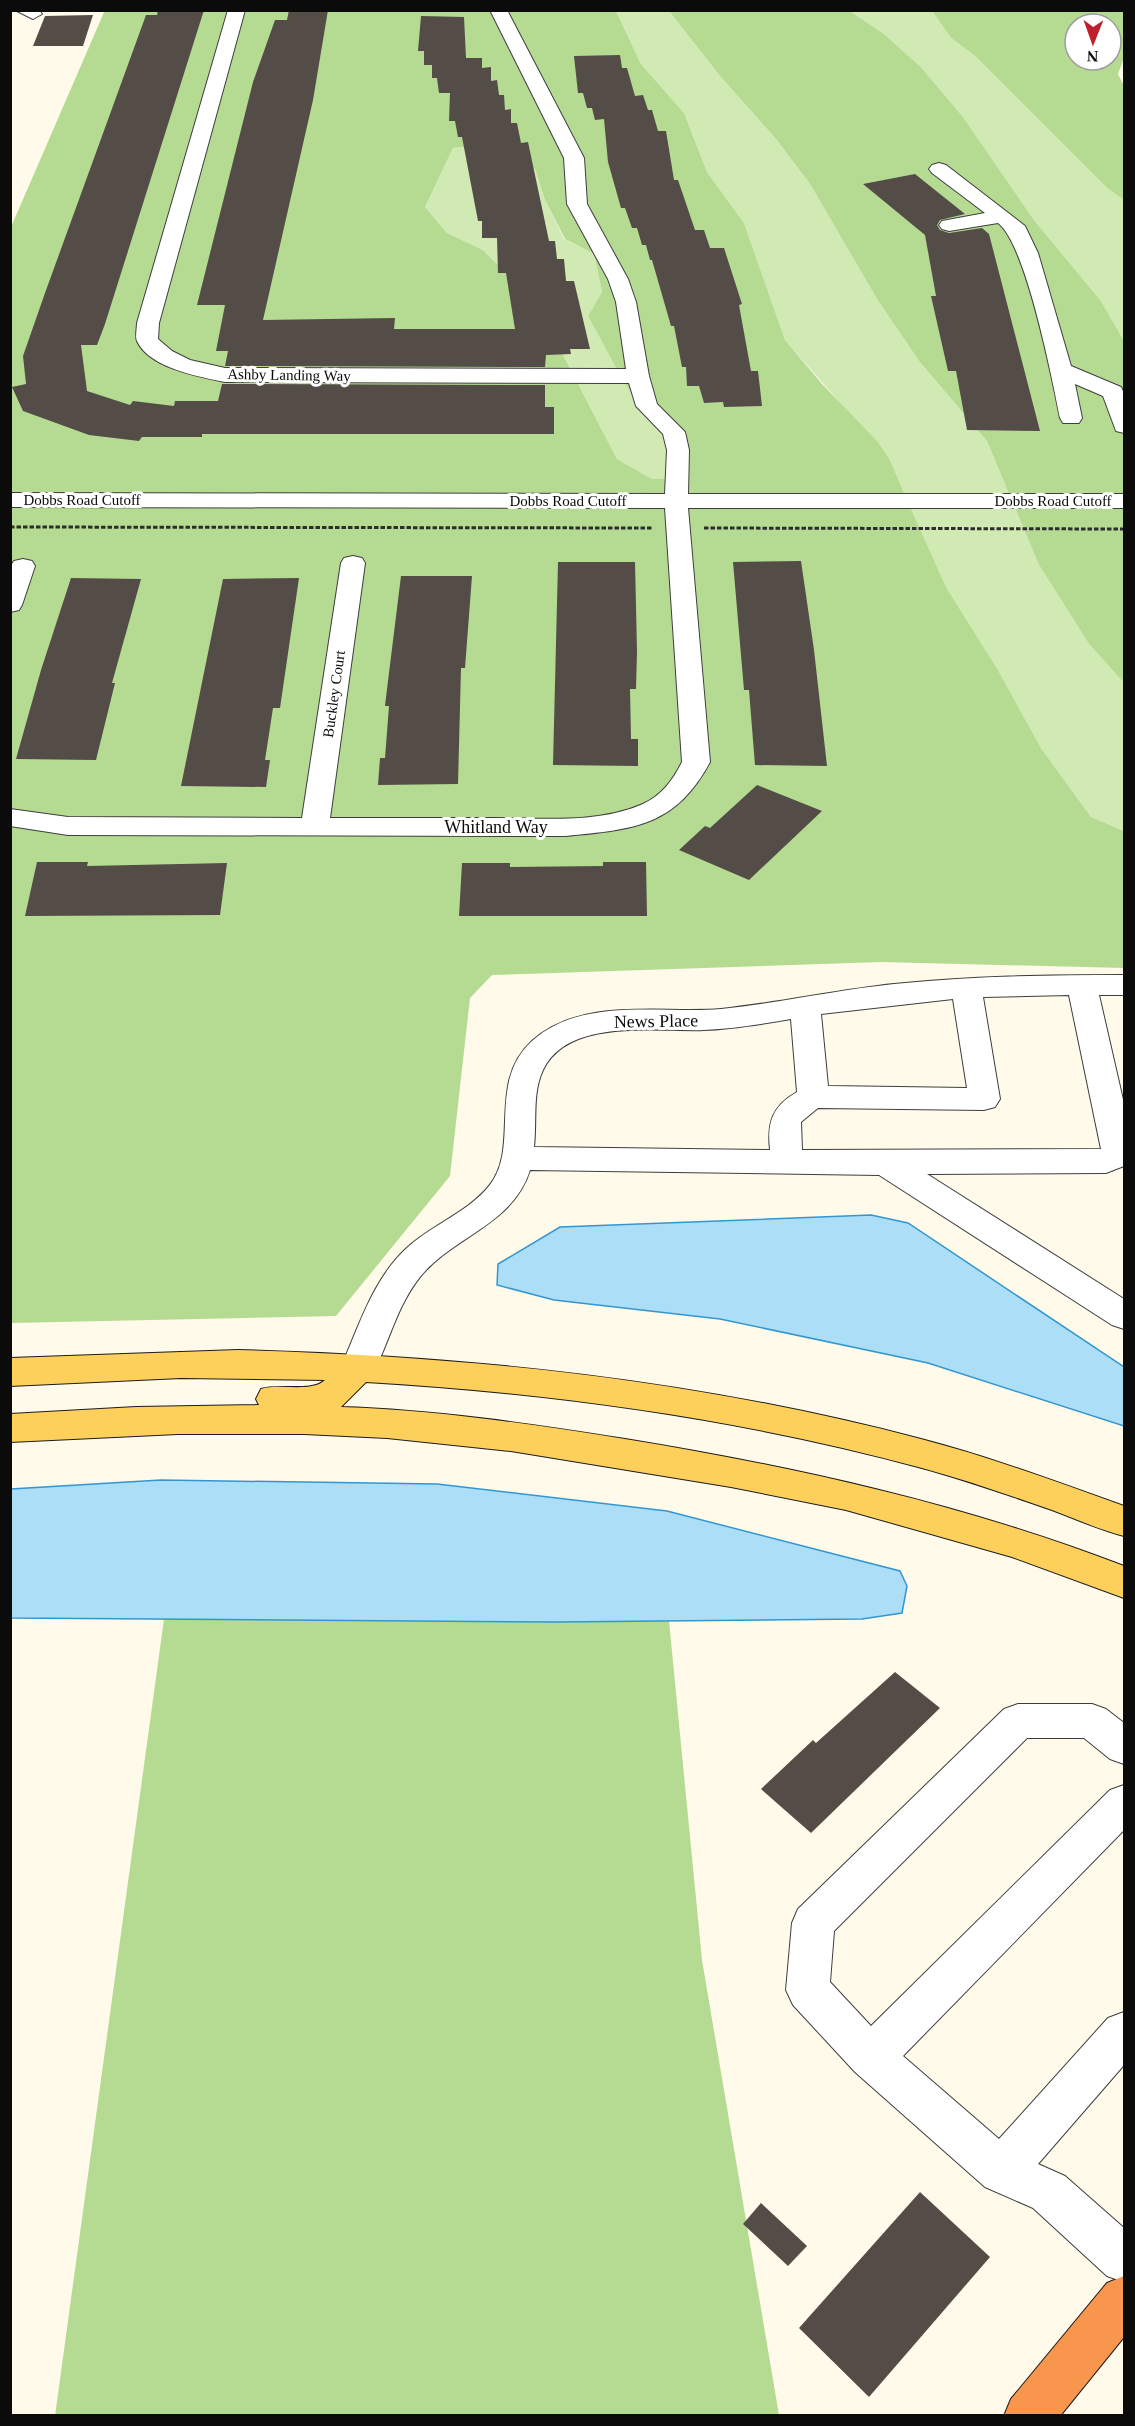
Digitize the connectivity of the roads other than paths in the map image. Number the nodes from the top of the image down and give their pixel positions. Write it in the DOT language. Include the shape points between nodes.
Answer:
graph roads {
  1 [pos="237,10"];
  2 [pos="498,10"];
  3 [pos="939,169"];
  4 [pos="1002,216"];
  5 [pos="949,225"];
  6 [pos="1061,370"];
  7 [pos="638,376"];
  8 [pos="1071,418"];
  9 [pos="1125,426"];
  10 [pos="10,500"];
  11 [pos="676,501"];
  12 [pos="1125,501"];
  13 [pos="352,563"];
  14 [pos="23,566"];
  15 [pos="10,606"];
  16 [pos="10,817"];
  17 [pos="315,826"];
  18 [pos="1082,985"];
  19 [pos="1125,985"];
  20 [pos="967,988"];
  21 [pos="805,1009"];
  22 [pos="813,1097"];
  23 [pos="518,1158"];
  24 [pos="787,1162"];
  25 [pos="885,1163"];
  26 [pos="1125,1316"];
  27 [pos="359,1367"];
  28 [pos="10,1372"];
  29 [pos="46,1425"];
  30 [pos="10,1428"];
  31 [pos="1125,1521"];
  32 [pos="1125,1582"];
  33 [pos="1125,1746"];
  34 [pos="1125,1803"];
  35 [pos="1125,2033"];
  36 [pos="871,2057"];
  37 [pos="1001,2171"];
  38 [pos="1125,2259"];
  39 [pos="1125,2300"];
  40 [pos="1028,2415"];
  1 -- 7 [label="street, Ashby Landing Way" via="148,323 147,340 160,355 188,368 225,375"];
  2 -- 7 [label="street" via="574,158 578,204 626,302"];
  3 -- 4 [label="street"];
  4 -- 5 [label="street"];
  4 -- 6 [label="street" via="1015,226 1028,253"];
  6 -- 8 [label="street"];
  6 -- 9 [label="street" via="1113,392"];
  7 -- 11 [label="street" via="647,406 674,432 678,450"];
  10 -- 11 [label="street, Dobbs Road Cutoff"];
  11 -- 12 [label="street, Dobbs Road Cutoff"];
  11 -- 17 [label="street, Whitland Way" via="696,762 679,791 652,810 608,823 566,827"];
  13 -- 17 [label="street, Buckley Court"];
  14 -- 15 [label="street"];
  16 -- 17 [label="street, Whitland Way" via="68,826"];
  18 -- 19 [label="street, News Place"];
  18 -- 20 [label="street, News Place"];
  18 -- 25 [label="street" via="1118,1146 1116,1157 1106,1161"];
  20 -- 21 [label="street, News Place" via="893,994"];
  20 -- 22 [label="street" via="984,1099"];
  21 -- 22 [label="street"];
  21 -- 23 [label="street, News Place" via="716,1020 630,1018 577,1029 554,1040 526,1072 521,1092"];
  22 -- 24 [label="street" via="790,1109 784,1117"];
  23 -- 24 [label="street"];
  23 -- 27 [label="street, News Place" via="515,1173 485,1211 419,1257 391,1291"];
  24 -- 25 [label="street"];
  25 -- 26 [label="street"];
  27 -- 28 [label="main road" via="236,1364"];
  27 -- 29 [label="main road" via="331,1396 309,1400 77,1402"];
  27 -- 31 [label="main road" via="501,1378 775,1421 921,1454"];
  29 -- 30 [label="main road"];
  29 -- 32 [label="main road" via="225,1419 347,1421 588,1448 854,1496 986,1534"];
  33 -- 36 [label="street" via="1092,1721 1018,1721 813,1923 808,1990"];
  34 -- 36 [label="street"];
  35 -- 37 [label="street"];
  36 -- 37 [label="street"];
  37 -- 38 [label="street" via="1049,2192"];
  39 -- 40 [label="highway"];
}
